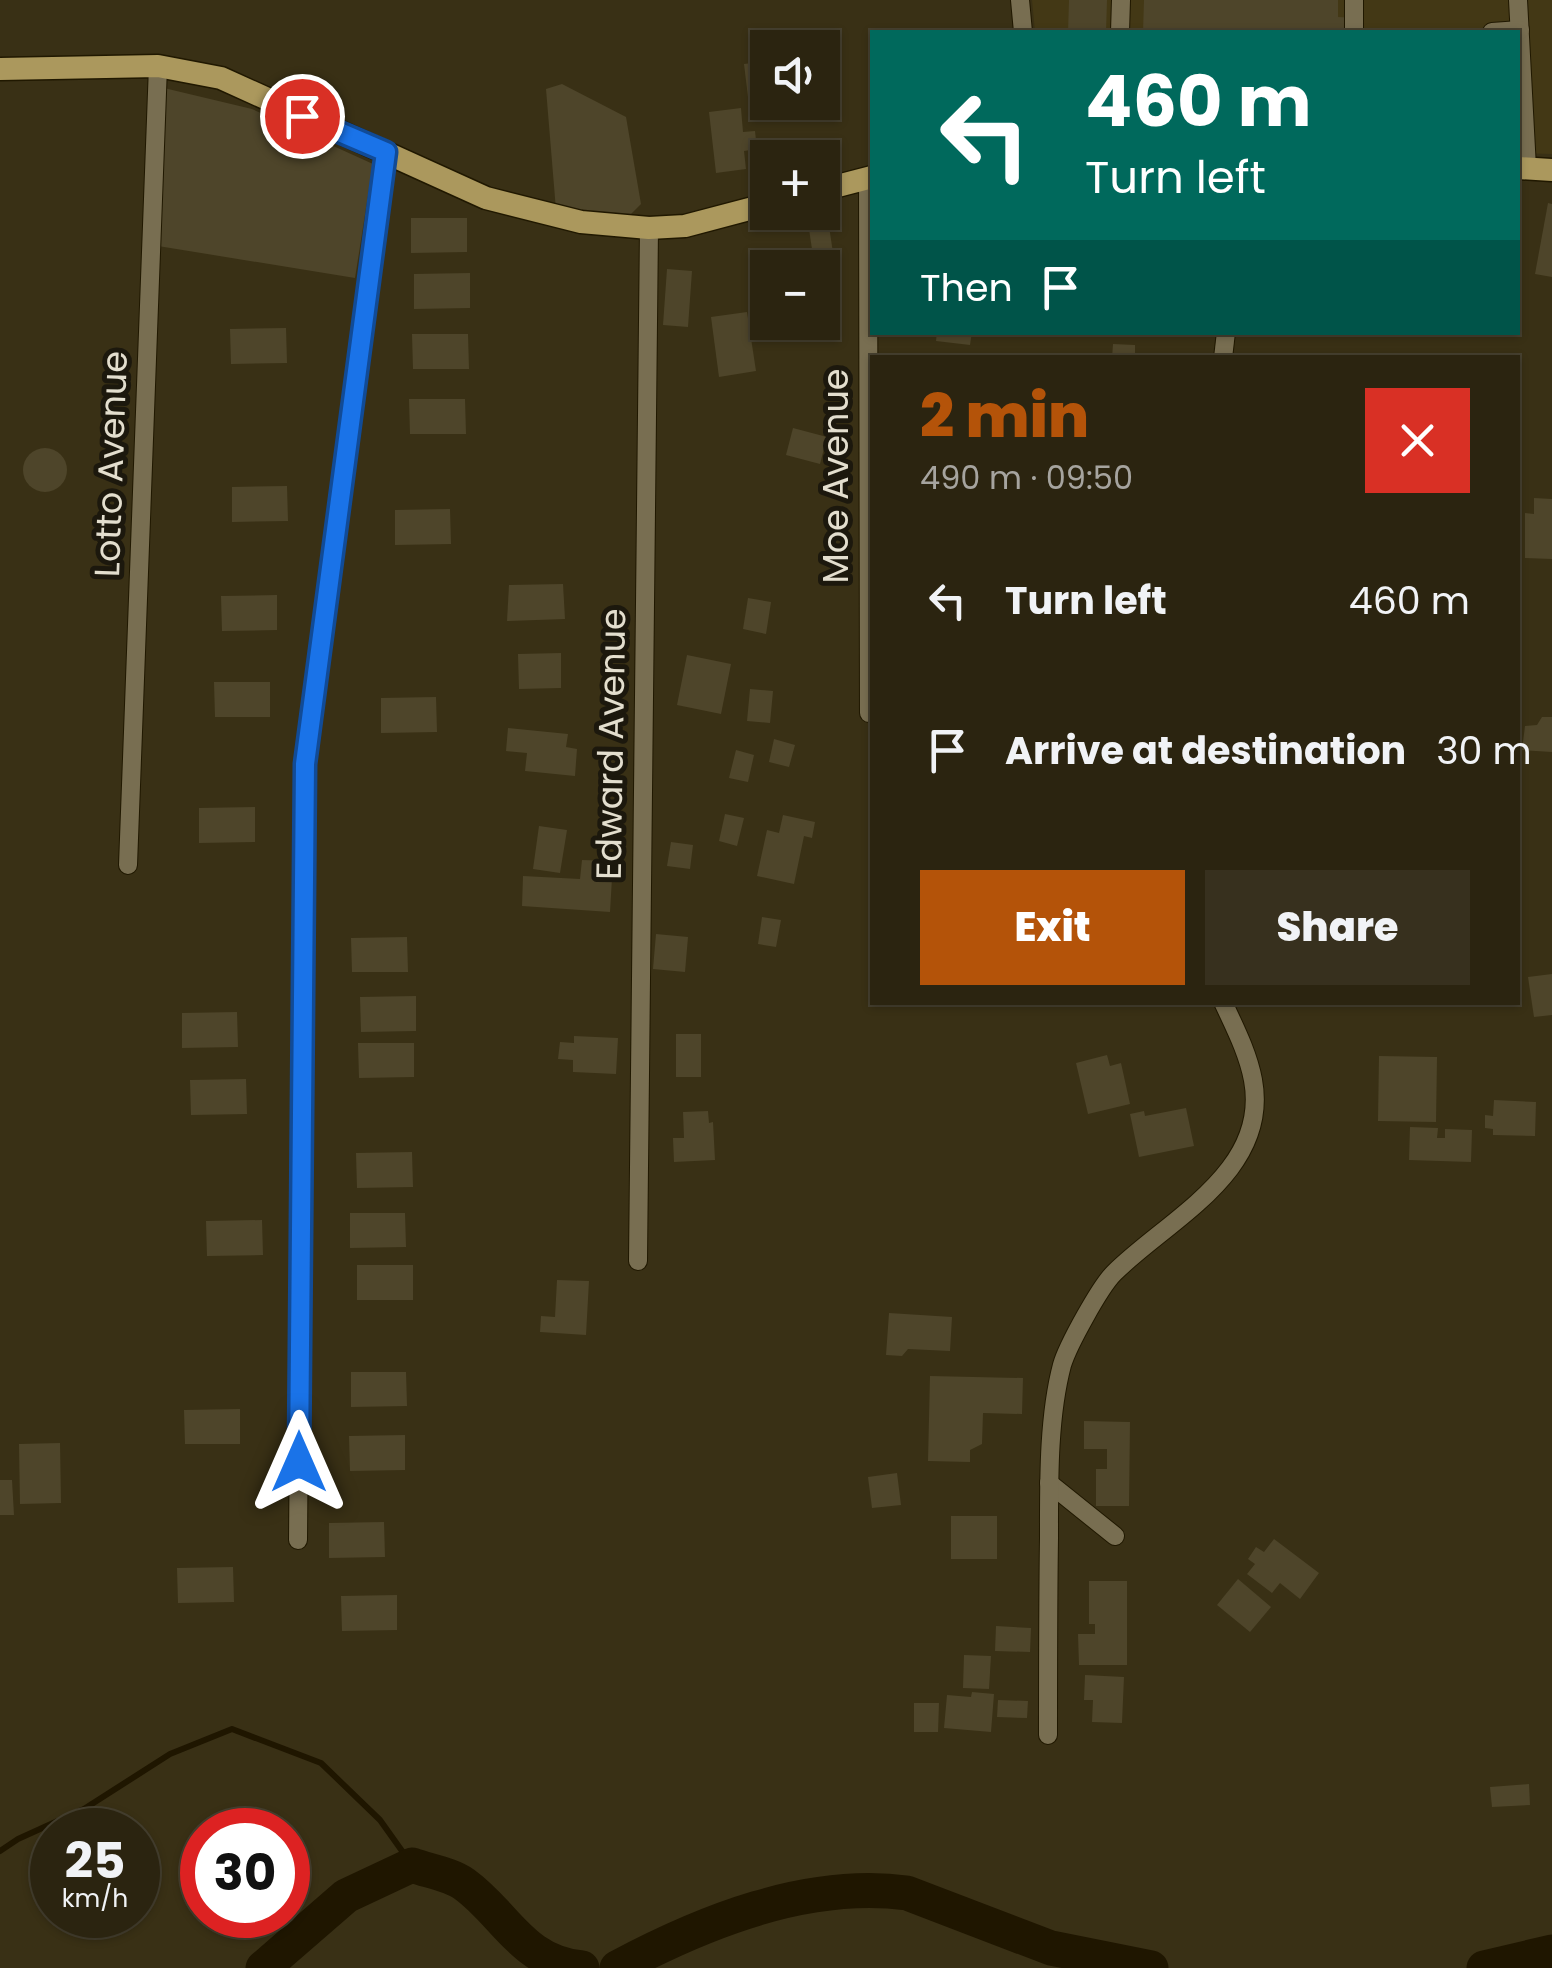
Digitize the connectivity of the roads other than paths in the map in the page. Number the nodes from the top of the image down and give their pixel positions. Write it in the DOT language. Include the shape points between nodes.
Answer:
graph roads {
  1 [pos="1020,0"];
  2 [pos="1121,0"];
  3 [pos="1354,0"];
  4 [pos="1518,0"];
  5 [pos="1022,30"];
  6 [pos="1120,30"];
  7 [pos="1354,30"];
  8 [pos="1520,30"];
  9 [pos="158,66"];
  10 [pos="0,69"];
  11 [pos="386,152"];
  12 [pos="1522,168"];
  13 [pos="1552,170"];
  14 [pos="870,177"];
  15 [pos="840,185"];
  16 [pos="750,209"];
  17 [pos="649,228"];
  18 [pos="868,713"];
  19 [pos="128,865"];
  20 [pos="1225,1005"];
  21 [pos="638,1261"];
  22 [pos="1049,1483"];
  23 [pos="1114,1536"];
  24 [pos="298,1540"];
  25 [pos="1048,1735"];
  1 -- 5 [label="street"];
  2 -- 6 [label="street"];
  3 -- 7 [label="street"];
  4 -- 8 [label="street"];
  8 -- 12 [label="street"];
  9 -- 10 [label="main road"];
  9 -- 11 [label="main road" via="221,78"];
  9 -- 19 [label="street, Lotto Avenue"];
  11 -- 17 [label="main road" via="486,198 581,222"];
  11 -- 24 [label="street" via="305,764"];
  12 -- 13 [label="main road"];
  14 -- 15 [label="main road"];
  14 -- 18 [label="street, Moe Avenue"];
  16 -- 17 [label="main road"];
  17 -- 21 [label="street, Edward Avenue"];
  20 -- 22 [label="street" via="1254,1084 1251,1126 1226,1176 1112,1275 1067,1350"];
  22 -- 23 [label="street"];
  22 -- 25 [label="street"];
}
